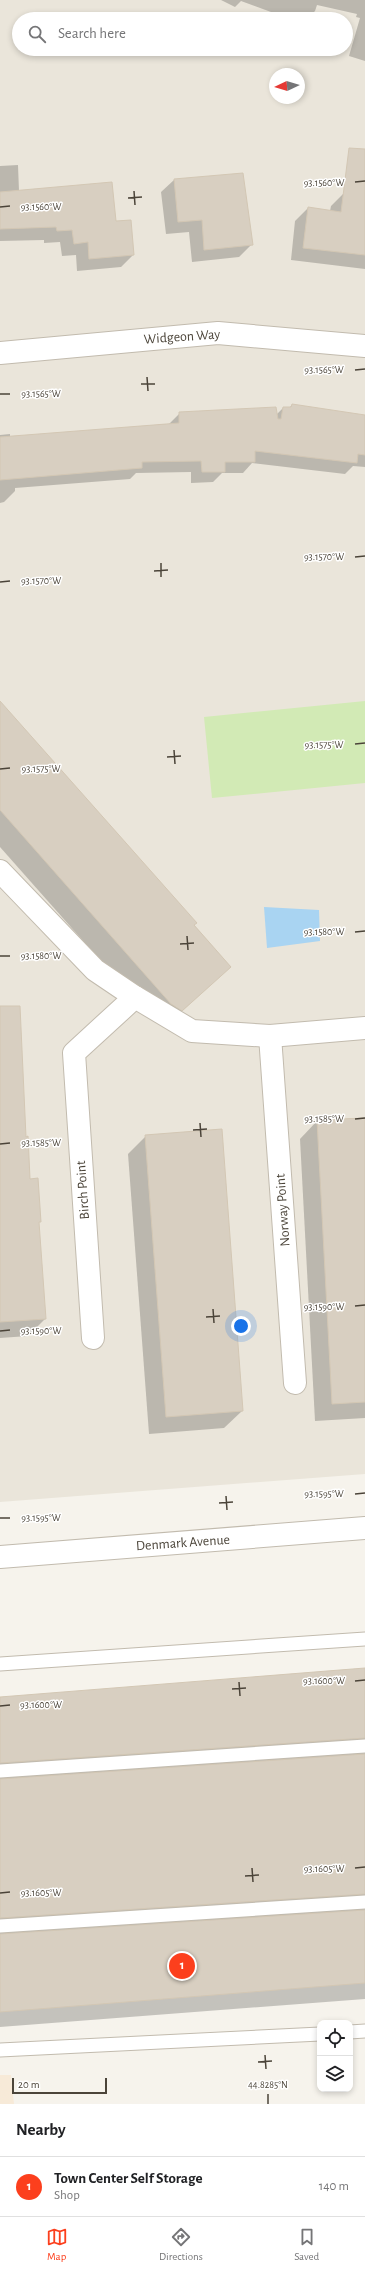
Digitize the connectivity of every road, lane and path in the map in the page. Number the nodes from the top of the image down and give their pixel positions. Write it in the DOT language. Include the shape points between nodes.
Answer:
graph roads {
  1 [pos="365,346"];
  2 [pos="0,353"];
  3 [pos="0,871"];
  4 [pos="135,997"];
  5 [pos="365,1028"];
  6 [pos="270,1036"];
  7 [pos="93,1338"];
  8 [pos="295,1383"];
  9 [pos="365,1528"];
  10 [pos="0,1557"];
  11 [pos="365,1639"];
  12 [pos="0,1664"];
  13 [pos="365,1746"];
  14 [pos="0,1771"];
  15 [pos="365,1902"];
  16 [pos="0,1926"];
  17 [pos="365,2031"];
  18 [pos="353,2032"];
  19 [pos="317,2034"];
  20 [pos="0,2050"];
  1 -- 2 [label="street, Widgeon Way" via="218,333"];
  3 -- 4 [label="street" via="95,970"];
  4 -- 6 [label="street" via="192,1031"];
  4 -- 7 [label="street, Birch Point" via="74,1054"];
  5 -- 6 [label="street"];
  6 -- 8 [label="street, Norway Point"];
  9 -- 10 [label="street, Denmark Avenue"];
  11 -- 12 [label="lane"];
  13 -- 14 [label="lane"];
  15 -- 16 [label="lane"];
  17 -- 18 [label="lane"];
  19 -- 20 [label="lane"];
}
